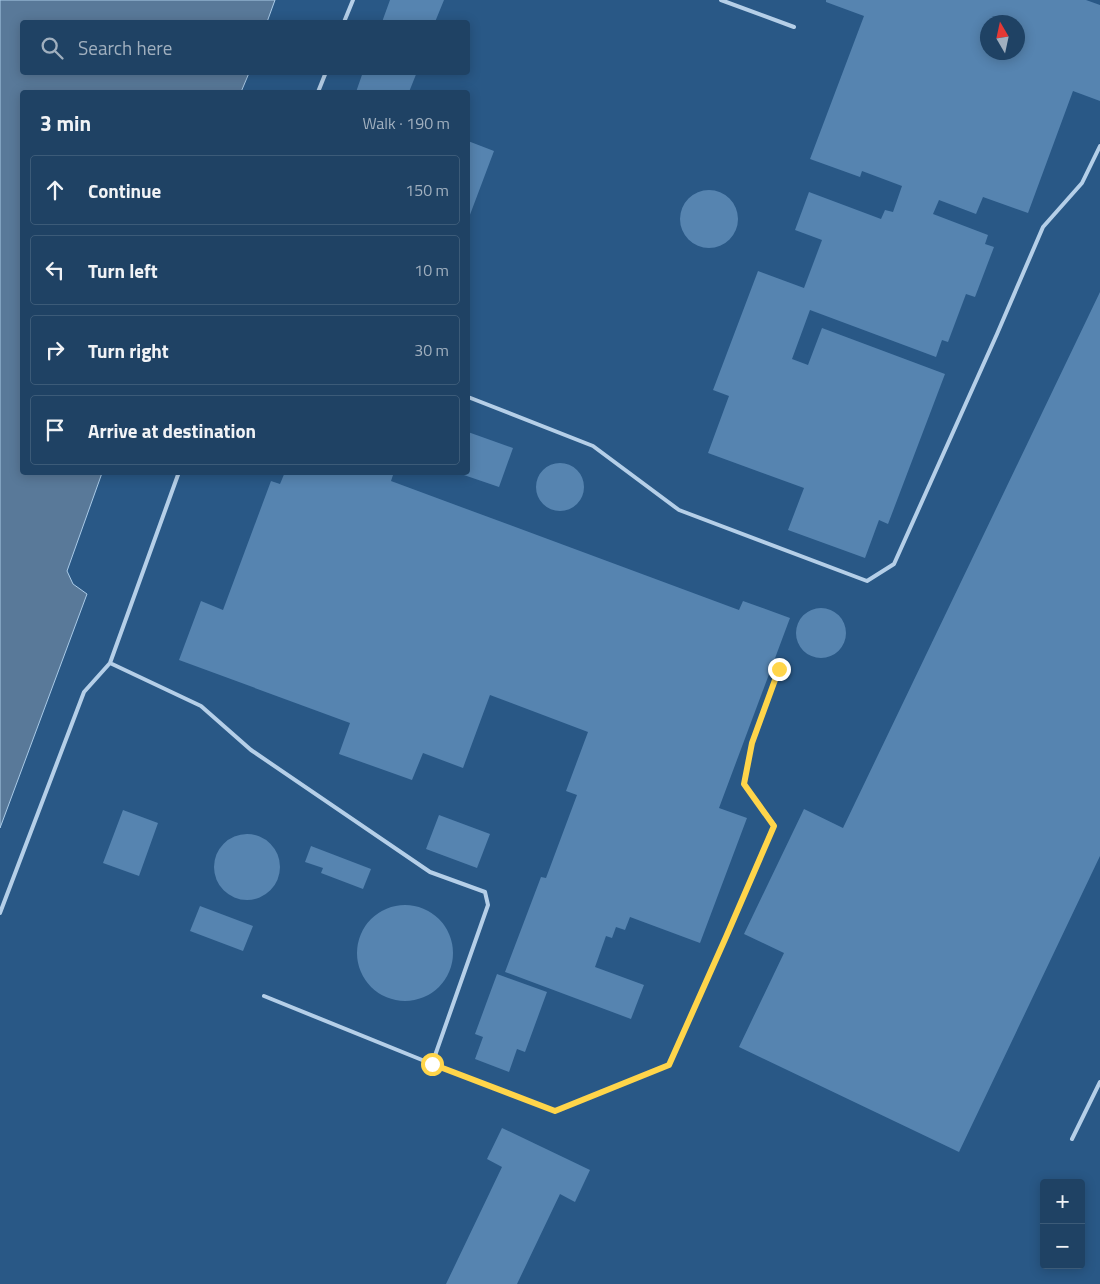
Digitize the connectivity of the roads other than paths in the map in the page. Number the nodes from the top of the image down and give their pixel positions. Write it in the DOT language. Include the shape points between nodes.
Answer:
graph roads {
  1 [pos="353,0"];
  2 [pos="721,0"];
  3 [pos="345,20"];
  4 [pos="794,27"];
  5 [pos="325,75"];
  6 [pos="319,90"];
  7 [pos="1100,146"];
  8 [pos="470,398"];
  9 [pos="178,475"];
  10 [pos="110,663"];
  11 [pos="779,669"];
  12 [pos="0,913"];
  13 [pos="264,996"];
  14 [pos="432,1064"];
  15 [pos="1100,1082"];
  16 [pos="1072,1139"];
  1 -- 3 [label="lane"];
  2 -- 4 [label="lane"];
  5 -- 6 [label="lane"];
  7 -- 8 [label="lane" via="1082,183 1043,227 894,564 867,581 679,510 593,446"];
  9 -- 10 [label="lane"];
  10 -- 12 [label="lane" via="84,692"];
  10 -- 14 [label="lane" via="201,706 251,750 430,872 486,892 488,905"];
  11 -- 14 [label="lane" via="752,743 744,784 774,826 669,1065 555,1111"];
  13 -- 14 [label="lane"];
  15 -- 16 [label="lane"];
}
